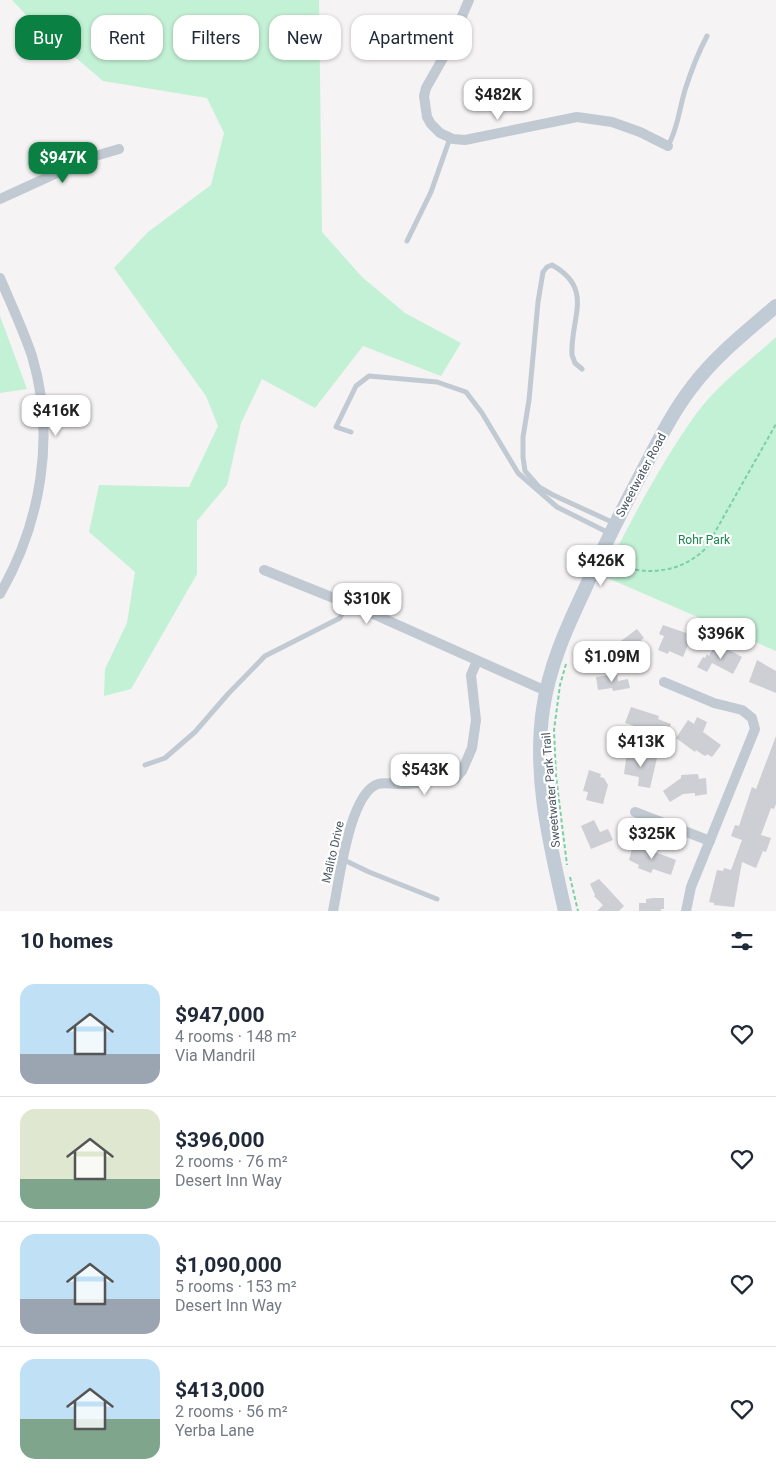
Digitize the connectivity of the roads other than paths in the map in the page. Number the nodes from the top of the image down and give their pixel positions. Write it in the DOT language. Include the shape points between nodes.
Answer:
graph roads {
  1 [pos="469,0"];
  2 [pos="707,36"];
  3 [pos="450,138"];
  4 [pos="668,146"];
  5 [pos="119,148"];
  6 [pos="0,200"];
  7 [pos="407,241"];
  8 [pos="0,280"];
  9 [pos="776,306"];
  10 [pos="582,369"];
  11 [pos="351,432"];
  12 [pos="612,528"];
  13 [pos="264,570"];
  14 [pos="0,594"];
  15 [pos="347,603"];
  16 [pos="477,662"];
  17 [pos="664,682"];
  18 [pos="546,691"];
  19 [pos="146,765"];
  20 [pos="635,812"];
  21 [pos="710,841"];
  22 [pos="344,860"];
  23 [pos="437,899"];
  24 [pos="333,911"];
  25 [pos="565,911"];
  26 [pos="686,911"];
  1 -- 3 [label="street" via="424,96 431,124"];
  2 -- 4 [label="lane" via="695,58 684,92 679,123"];
  3 -- 4 [label="street" via="465,140 577,117 612,122"];
  3 -- 7 [label="lane" via="431,192"];
  5 -- 6 [label="street" via="92,157"];
  8 -- 14 [label="street" via="32,357 40,392 43,440 40,488 31,525"];
  9 -- 12 [label="main road, Sweetwater Road" via="725,350 692,386 675,411"];
  10 -- 12 [label="lane" via="572,355 578,301 575,287 569,276 552,265 543,272 538,302 523,437 525,471 539,486"];
  11 -- 12 [label="lane" via="336,427 356,386 370,376 437,382 466,392 518,473 557,507"];
  12 -- 18 [label="main road, Sweetwater Road" via="562,640"];
  13 -- 15 [label="street"];
  15 -- 16 [label="street"];
  15 -- 19 [label="lane" via="340,618 265,656 195,732 165,758"];
  16 -- 18 [label="street"];
  16 -- 22 [label="street, Malito Drive" via="471,675 476,720 472,748 462,772 455,779 430,783 373,786 357,809 348,831"];
  17 -- 21 [label="street" via="714,703 742,710 752,718 755,729"];
  18 -- 25 [label="main road, Sweetwater Road" via="540,746 543,802"];
  20 -- 21 [label="street"];
  21 -- 26 [label="street" via="691,886"];
  22 -- 23 [label="lane"];
  22 -- 24 [label="street, Malito Drive"];
}
